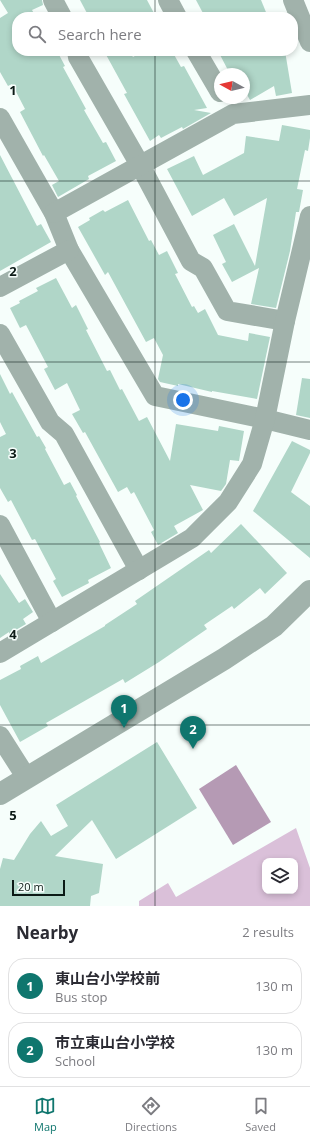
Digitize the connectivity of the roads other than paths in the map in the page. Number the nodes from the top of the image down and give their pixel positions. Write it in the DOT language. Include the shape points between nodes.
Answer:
graph roads {
  1 [pos="53,0"];
  2 [pos="168,0"];
  3 [pos="293,0"];
  4 [pos="59,12"];
  5 [pos="174,12"];
  6 [pos="298,12"];
  7 [pos="298,12"];
  8 [pos="310,42"];
  9 [pos="78,56"];
  10 [pos="199,56"];
  11 [pos="214,82"];
  12 [pos="310,105"];
  13 [pos="228,106"];
  14 [pos="0,118"];
  15 [pos="140,165"];
  16 [pos="54,213"];
  17 [pos="310,216"];
  18 [pos="69,250"];
  19 [pos="0,287"];
  20 [pos="285,322"];
  21 [pos="0,334"];
  22 [pos="265,419"];
  23 [pos="310,430"];
  24 [pos="0,525"];
  25 [pos="139,570"];
  26 [pos="310,591"];
  27 [pos="52,622"];
  28 [pos="0,653"];
  29 [pos="0,736"];
  30 [pos="26,777"];
  31 [pos="0,794"];
  1 -- 4 [label="street"];
  2 -- 5 [label="street"];
  3 -- 7 [label="street"];
  6 -- 8 [label="street"];
  9 -- 15 [label="street"];
  10 -- 11 [label="street"];
  12 -- 13 [label="street"];
  13 -- 15 [label="street"];
  14 -- 16 [label="street"];
  15 -- 16 [label="street"];
  15 -- 20 [label="street" via="191,261 203,268 227,311"];
  16 -- 18 [label="street"];
  17 -- 20 [label="street"];
  18 -- 19 [label="street"];
  18 -- 22 [label="street" via="155,396"];
  20 -- 22 [label="street"];
  21 -- 25 [label="street" via="50,422 64,434"];
  22 -- 23 [label="street"];
  22 -- 25 [label="street" via="252,464 228,502 192,538"];
  24 -- 27 [label="street"];
  25 -- 27 [label="street"];
  26 -- 30 [label="street" via="274,626 224,659"];
  27 -- 28 [label="street"];
  29 -- 30 [label="street"];
  30 -- 31 [label="street"];
}
